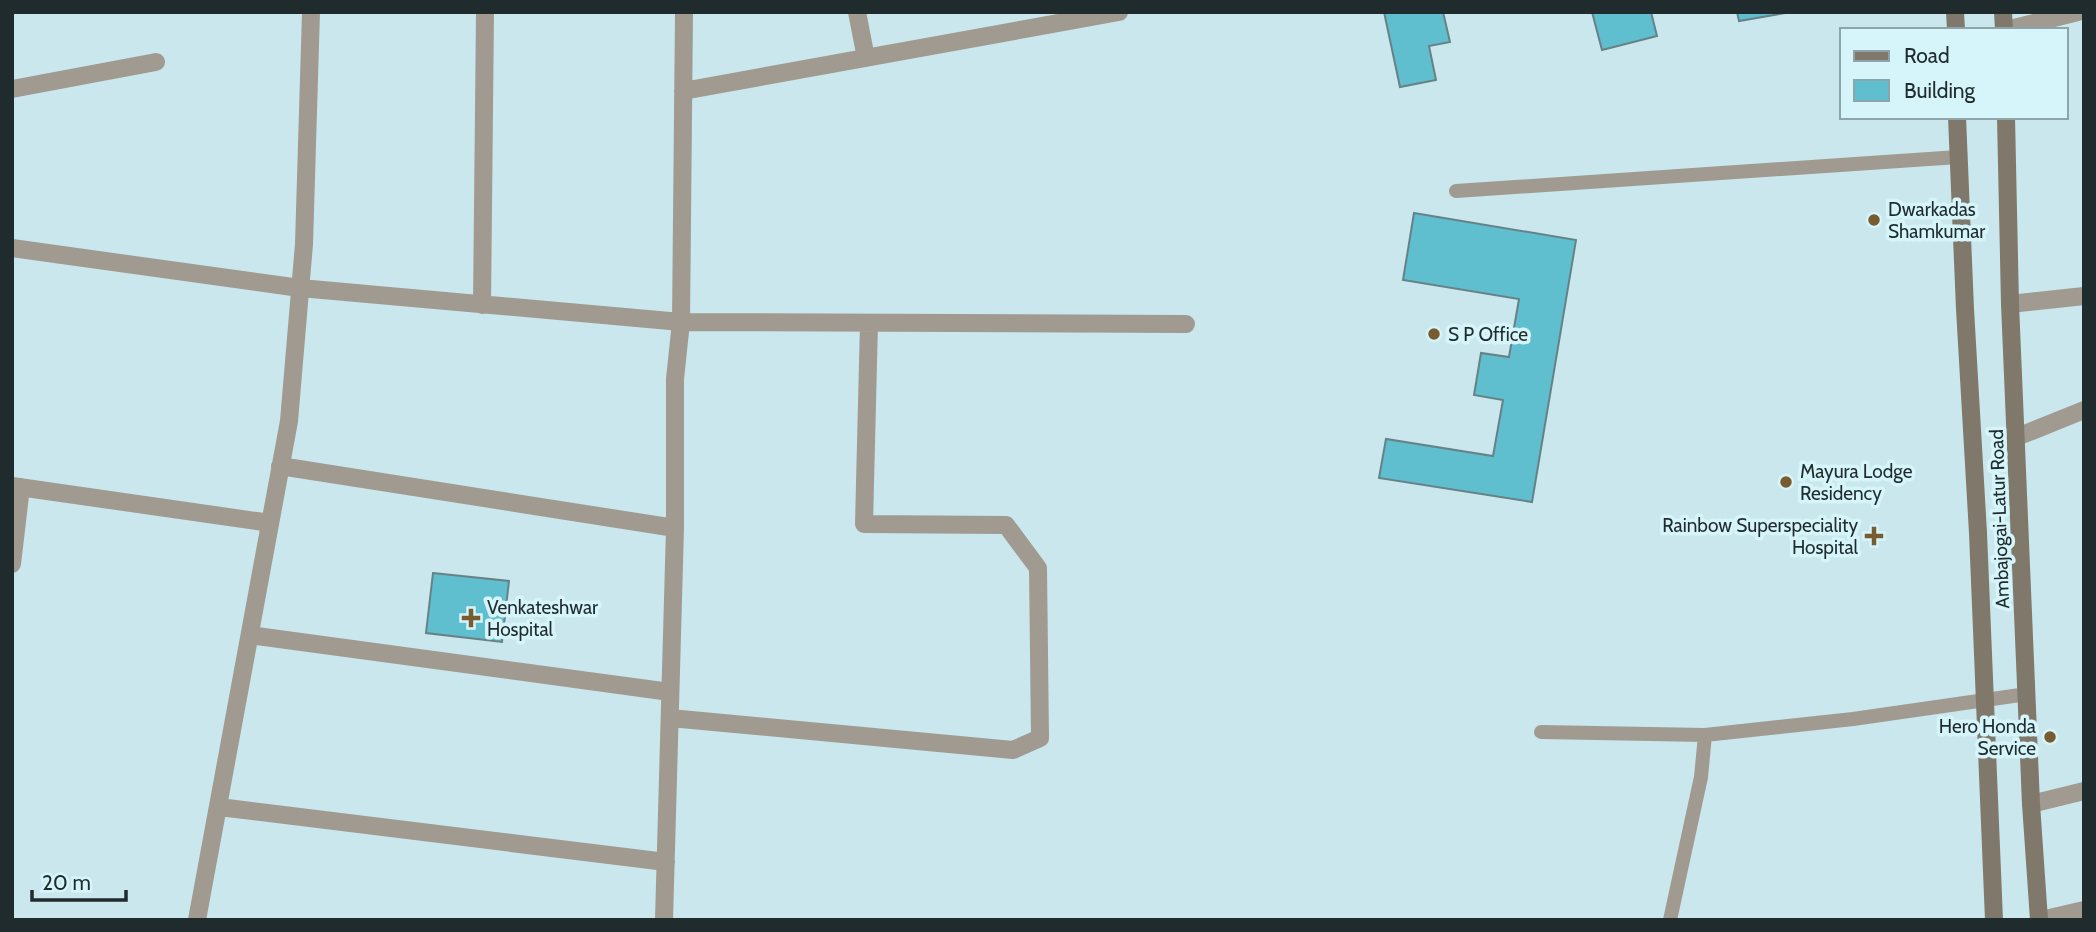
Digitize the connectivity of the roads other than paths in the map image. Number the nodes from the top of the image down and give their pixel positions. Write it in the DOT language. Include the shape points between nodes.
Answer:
graph roads {
  1 [pos="311,12"];
  2 [pos="485,12"];
  3 [pos="684,12"];
  4 [pos="857,12"];
  5 [pos="1119,12"];
  6 [pos="2078,12"];
  7 [pos="2013,28"];
  8 [pos="866,58"];
  9 [pos="156,62"];
  10 [pos="12,89"];
  11 [pos="683,91"];
  12 [pos="1957,119"];
  13 [pos="2006,119"];
  14 [pos="1958,157"];
  15 [pos="1456,191"];
  16 [pos="12,248"];
  17 [pos="300,288"];
  18 [pos="2084,296"];
  19 [pos="2010,304"];
  20 [pos="482,305"];
  21 [pos="681,322"];
  22 [pos="869,323"];
  23 [pos="1186,324"];
  24 [pos="2084,410"];
  25 [pos="2017,438"];
  26 [pos="280,466"];
  27 [pos="17,486"];
  28 [pos="270,523"];
  29 [pos="675,528"];
  30 [pos="12,564"];
  31 [pos="250,635"];
  32 [pos="670,692"];
  33 [pos="2026,694"];
  34 [pos="1983,700"];
  35 [pos="670,718"];
  36 [pos="1541,732"];
  37 [pos="1705,735"];
  38 [pos="2084,791"];
  39 [pos="2031,804"];
  40 [pos="219,807"];
  41 [pos="666,862"];
  42 [pos="2084,910"];
  43 [pos="197,920"];
  44 [pos="664,920"];
  45 [pos="1670,920"];
  46 [pos="1994,920"];
  47 [pos="2040,920"];
  1 -- 17 [label="street"];
  2 -- 20 [label="street"];
  3 -- 11 [label="street"];
  4 -- 8 [label="street"];
  5 -- 8 [label="street"];
  6 -- 7 [label="street"];
  8 -- 11 [label="street"];
  9 -- 10 [label="street"];
  11 -- 21 [label="street"];
  12 -- 14 [label="main road"];
  13 -- 19 [label="main road, Ambajogai-Latur Road"];
  14 -- 15 [label="lane"];
  14 -- 34 [label="main road"];
  16 -- 17 [label="street"];
  17 -- 20 [label="street"];
  17 -- 26 [label="street" via="289,421"];
  18 -- 19 [label="street"];
  19 -- 25 [label="main road, Ambajogai-Latur Road"];
  20 -- 21 [label="street"];
  21 -- 22 [label="street"];
  21 -- 29 [label="street" via="675,379"];
  22 -- 23 [label="street"];
  22 -- 35 [label="street" via="864,524 1006,525 1038,568 1040,738 1013,750"];
  24 -- 25 [label="street"];
  25 -- 33 [label="main road, Ambajogai-Latur Road"];
  26 -- 28 [label="street"];
  26 -- 29 [label="street"];
  27 -- 28 [label="street"];
  27 -- 30 [label="street"];
  28 -- 31 [label="street"];
  29 -- 32 [label="street"];
  31 -- 32 [label="street"];
  31 -- 40 [label="street"];
  32 -- 35 [label="street"];
  33 -- 34 [label="lane"];
  33 -- 39 [label="main road, Ambajogai-Latur Road"];
  34 -- 37 [label="lane"];
  34 -- 46 [label="main road"];
  35 -- 41 [label="street"];
  36 -- 37 [label="lane"];
  37 -- 45 [label="lane" via="1701,777"];
  38 -- 39 [label="street"];
  39 -- 47 [label="main road, Ambajogai-Latur Road"];
  40 -- 41 [label="street"];
  40 -- 43 [label="street"];
  41 -- 44 [label="street"];
  42 -- 47 [label="street"];
}
